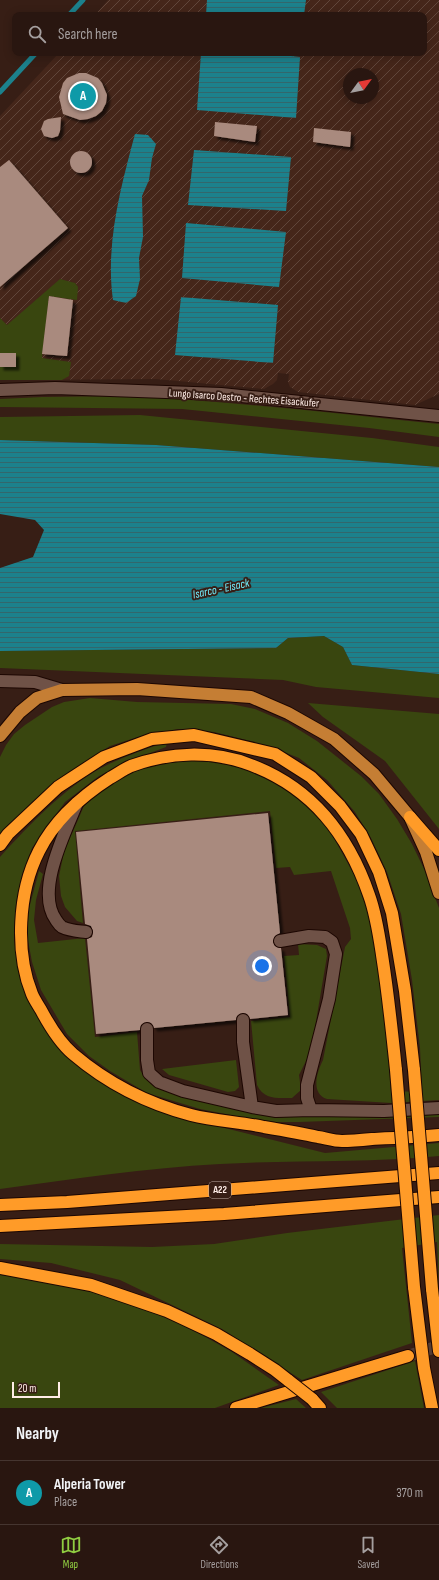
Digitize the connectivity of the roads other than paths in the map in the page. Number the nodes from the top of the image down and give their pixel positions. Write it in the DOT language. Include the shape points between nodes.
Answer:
graph roads {
  1 [pos="0,390"];
  2 [pos="439,416"];
  3 [pos="0,681"];
  4 [pos="62,690"];
  5 [pos="0,736"];
  6 [pos="78,802"];
  7 [pos="410,817"];
  8 [pos="0,845"];
  9 [pos="439,850"];
  10 [pos="439,893"];
  11 [pos="86,932"];
  12 [pos="280,941"];
  13 [pos="243,1020"];
  14 [pos="147,1029"];
  15 [pos="252,1107"];
  16 [pos="439,1108"];
  17 [pos="311,1110"];
  18 [pos="439,1136"];
  19 [pos="439,1173"];
  20 [pos="439,1197"];
  21 [pos="0,1205"];
  22 [pos="0,1226"];
  23 [pos="0,1268"];
  24 [pos="439,1351"];
  25 [pos="408,1356"];
  26 [pos="316,1404"];
  27 [pos="236,1408"];
  28 [pos="432,1408"];
  1 -- 2 [label="street, Lungo Isarco Destro - Rechtes Eisackufer" via="55,388 221,394"];
  3 -- 4 [label="street" via="35,682"];
  4 -- 5 [label="main road" via="37,698 20,712"];
  4 -- 7 [label="main road" via="137,689 251,697 288,713 334,739 374,774"];
  6 -- 11 [label="street" via="51,871 48,892 51,913 60,926 71,931"];
  6 -- 18 [label="highway" via="58,822 39,851 27,882 22,910 21,939 32,993 47,1021 71,1052 98,1072 154,1104 194,1116 341,1141"];
  6 -- 28 [label="highway, bridge" via="128,767 156,758 208,755 236,759 286,781 312,800 334,826 353,856 370,896 386,982 414,1287 424,1368"];
  7 -- 9 [label="highway"];
  7 -- 10 [label="main road" via="426,852"];
  8 -- 24 [label="highway, bridge" via="8,834 58,787 104,758 152,739 194,735 275,754 311,777 340,806 361,834 379,872 392,913 405,991 414,1070"];
  12 -- 17 [label="street" via="309,936 325,937 332,942 336,954 329,999 307,1085 307,1098"];
  13 -- 15 [label="street" via="243,1042"];
  14 -- 15 [label="street" via="149,1073 159,1082 183,1091"];
  15 -- 17 [label="street" via="276,1111"];
  16 -- 17 [label="street" via="384,1111"];
  19 -- 21 [label="highway, A22"];
  20 -- 22 [label="highway, A22" via="224,1214"];
  23 -- 26 [label="highway, bridge" via="91,1285 167,1311 216,1334 275,1370"];
  25 -- 27 [label="highway"];
}
